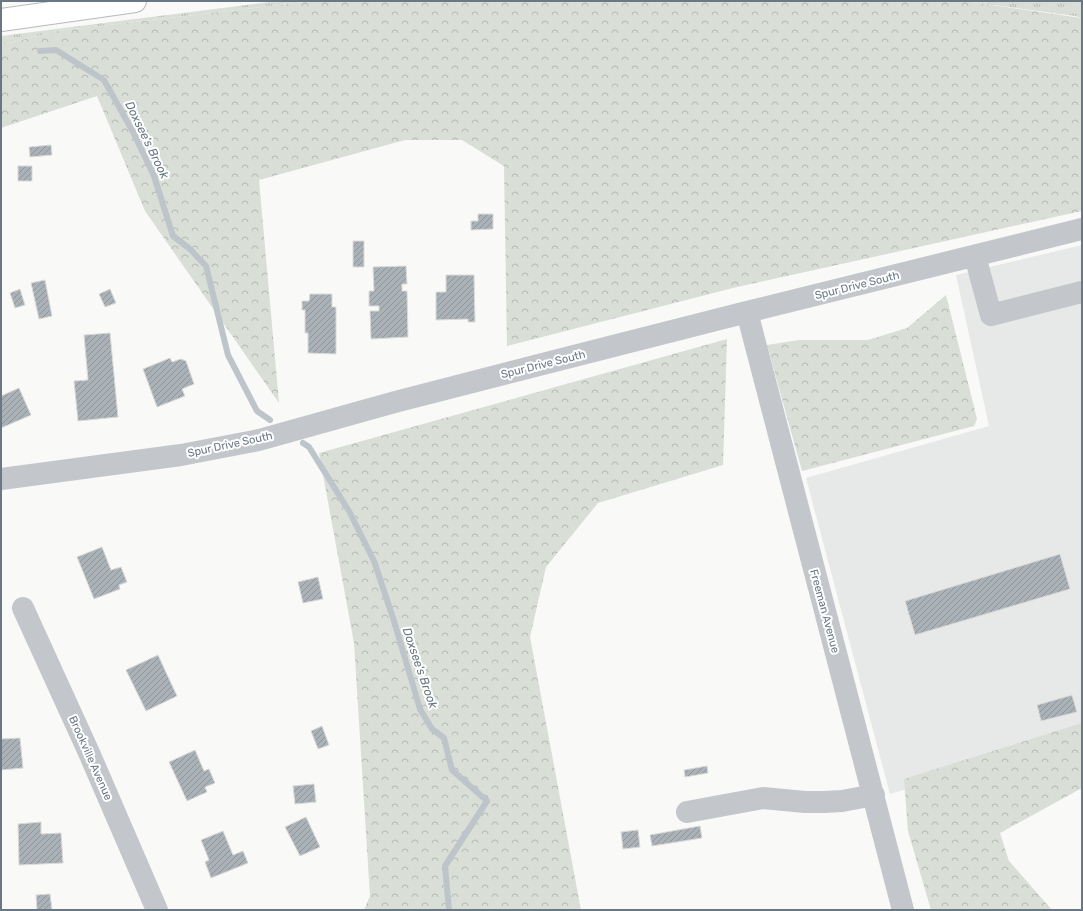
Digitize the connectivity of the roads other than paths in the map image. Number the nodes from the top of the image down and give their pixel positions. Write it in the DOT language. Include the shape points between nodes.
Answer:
graph roads {
  1 [pos="135,1"];
  2 [pos="1,20"];
  3 [pos="1082,229"];
  4 [pos="975,256"];
  5 [pos="1082,292"];
  6 [pos="747,312"];
  7 [pos="1,479"];
  8 [pos="23,608"];
  9 [pos="874,795"];
  10 [pos="687,812"];
  11 [pos="157,910"];
  12 [pos="903,910"];
  1 -- 2 [label="highway"];
  3 -- 4 [label="street, Spur Drive South"];
  4 -- 5 [label="street" via="991,315"];
  4 -- 6 [label="street, Spur Drive South"];
  6 -- 7 [label="street, Spur Drive South" via="395,402 260,440 181,455"];
  6 -- 9 [label="street, Freeman Avenue"];
  8 -- 11 [label="street, Brookville Avenue"];
  9 -- 10 [label="street" via="824,802 763,798"];
  9 -- 12 [label="street, Freeman Avenue"];
}
